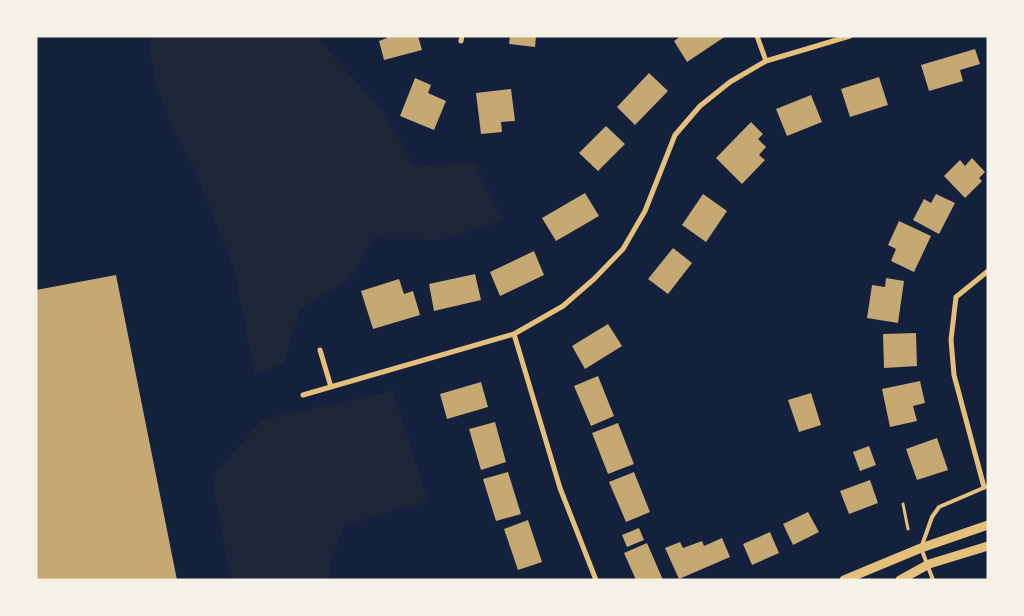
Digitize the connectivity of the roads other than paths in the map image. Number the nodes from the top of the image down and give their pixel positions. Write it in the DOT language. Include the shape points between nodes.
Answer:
graph roads {
  1 [pos="757,36"];
  2 [pos="850,36"];
  3 [pos="766,61"];
  4 [pos="988,271"];
  5 [pos="514,334"];
  6 [pos="320,350"];
  7 [pos="331,387"];
  8 [pos="304,396"];
  9 [pos="986,487"];
  10 [pos="988,525"];
  11 [pos="988,546"];
  12 [pos="921,548"];
  13 [pos="929,564"];
  14 [pos="596,580"];
  15 [pos="844,580"];
  16 [pos="900,580"];
  17 [pos="933,580"];
  1 -- 3 [label="street"];
  2 -- 3 [label="street"];
  3 -- 5 [label="street" via="730,82 700,106 675,135 644,211 622,249 563,306"];
  4 -- 9 [label="street" via="956,297 951,340 954,375"];
  5 -- 7 [label="street"];
  5 -- 14 [label="street" via="560,488"];
  6 -- 7 [label="street"];
  7 -- 8 [label="street"];
  9 -- 12 [label="lane" via="939,507"];
  10 -- 12 [label="street"];
  11 -- 13 [label="street"];
  12 -- 13 [label="lane"];
  12 -- 15 [label="street"];
  13 -- 16 [label="street"];
  13 -- 17 [label="lane"];
}
